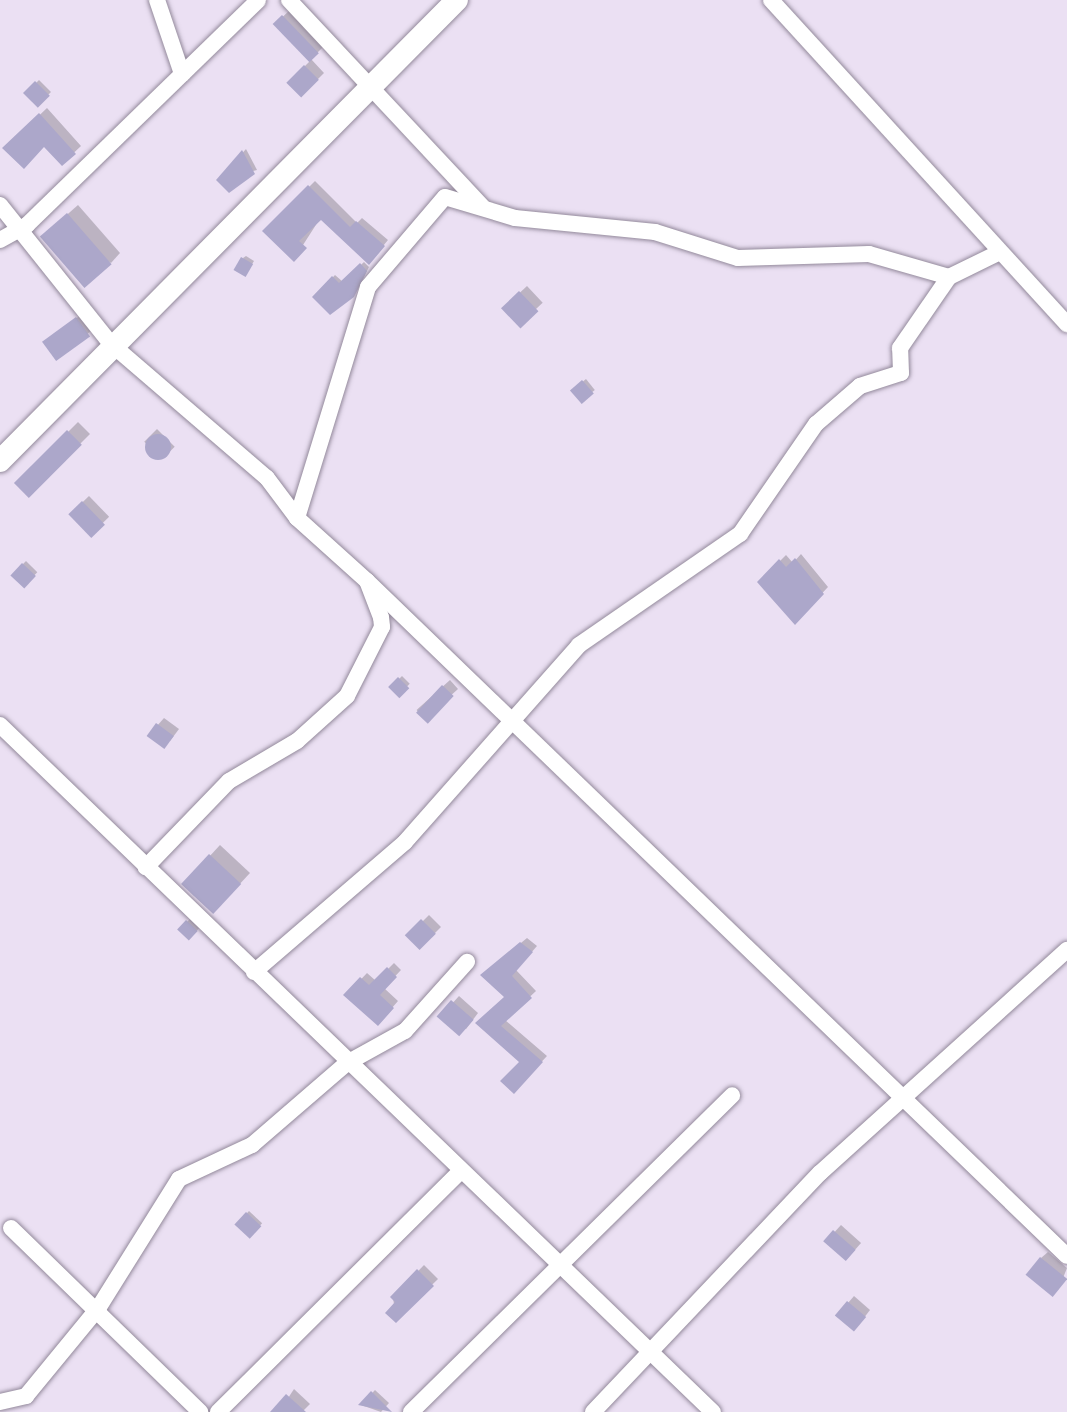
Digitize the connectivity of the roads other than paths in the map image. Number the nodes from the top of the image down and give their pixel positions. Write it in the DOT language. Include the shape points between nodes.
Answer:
graph roads {
  1 [pos="157,0"];
  2 [pos="258,0"];
  3 [pos="289,0"];
  4 [pos="457,0"];
  5 [pos="771,0"];
  6 [pos="182,74"];
  7 [pos="372,84"];
  8 [pos="0,205"];
  9 [pos="489,213"];
  10 [pos="20,229"];
  11 [pos="0,240"];
  12 [pos="996,254"];
  13 [pos="949,277"];
  14 [pos="1067,324"];
  15 [pos="110,343"];
  16 [pos="0,461"];
  17 [pos="297,518"];
  18 [pos="367,581"];
  19 [pos="515,724"];
  20 [pos="0,725"];
  21 [pos="146,867"];
  22 [pos="1067,950"];
  23 [pos="467,962"];
  24 [pos="254,972"];
  25 [pos="347,1063"];
  26 [pos="732,1095"];
  27 [pos="905,1100"];
  28 [pos="460,1172"];
  29 [pos="11,1228"];
  30 [pos="1067,1256"];
  31 [pos="559,1265"];
  32 [pos="99,1307"];
  33 [pos="651,1353"];
  34 [pos="0,1402"];
  35 [pos="200,1412"];
  36 [pos="218,1412"];
  37 [pos="411,1412"];
  38 [pos="593,1412"];
  39 [pos="713,1412"];
  1 -- 6 [label="street"];
  2 -- 6 [label="street"];
  3 -- 7 [label="street"];
  4 -- 7 [label="street"];
  5 -- 12 [label="street"];
  6 -- 10 [label="street"];
  7 -- 9 [label="street"];
  7 -- 15 [label="street"];
  8 -- 10 [label="street"];
  9 -- 13 [label="street" via="655,232 738,258 869,254"];
  9 -- 17 [label="street" via="445,197 368,287"];
  10 -- 11 [label="street"];
  10 -- 15 [label="street"];
  12 -- 13 [label="street"];
  12 -- 14 [label="street"];
  13 -- 19 [label="street" via="900,348 901,373 860,386 816,424 740,534 579,645"];
  15 -- 16 [label="street"];
  15 -- 17 [label="street" via="267,478"];
  17 -- 18 [label="street"];
  18 -- 19 [label="street"];
  18 -- 21 [label="street" via="382,627 347,696 297,741 229,781"];
  19 -- 24 [label="street" via="379,868"];
  19 -- 27 [label="street"];
  20 -- 21 [label="street"];
  21 -- 24 [label="street"];
  22 -- 27 [label="street"];
  23 -- 25 [label="street" via="405,1031"];
  24 -- 25 [label="street"];
  25 -- 28 [label="street"];
  25 -- 32 [label="street" via="252,1145 179,1179"];
  26 -- 31 [label="street"];
  27 -- 30 [label="street"];
  27 -- 33 [label="street" via="820,1173"];
  28 -- 31 [label="street"];
  28 -- 36 [label="street"];
  29 -- 32 [label="street"];
  31 -- 33 [label="street"];
  31 -- 37 [label="street"];
  32 -- 34 [label="street" via="26,1396"];
  32 -- 35 [label="street"];
  33 -- 38 [label="street"];
  33 -- 39 [label="street"];
}
